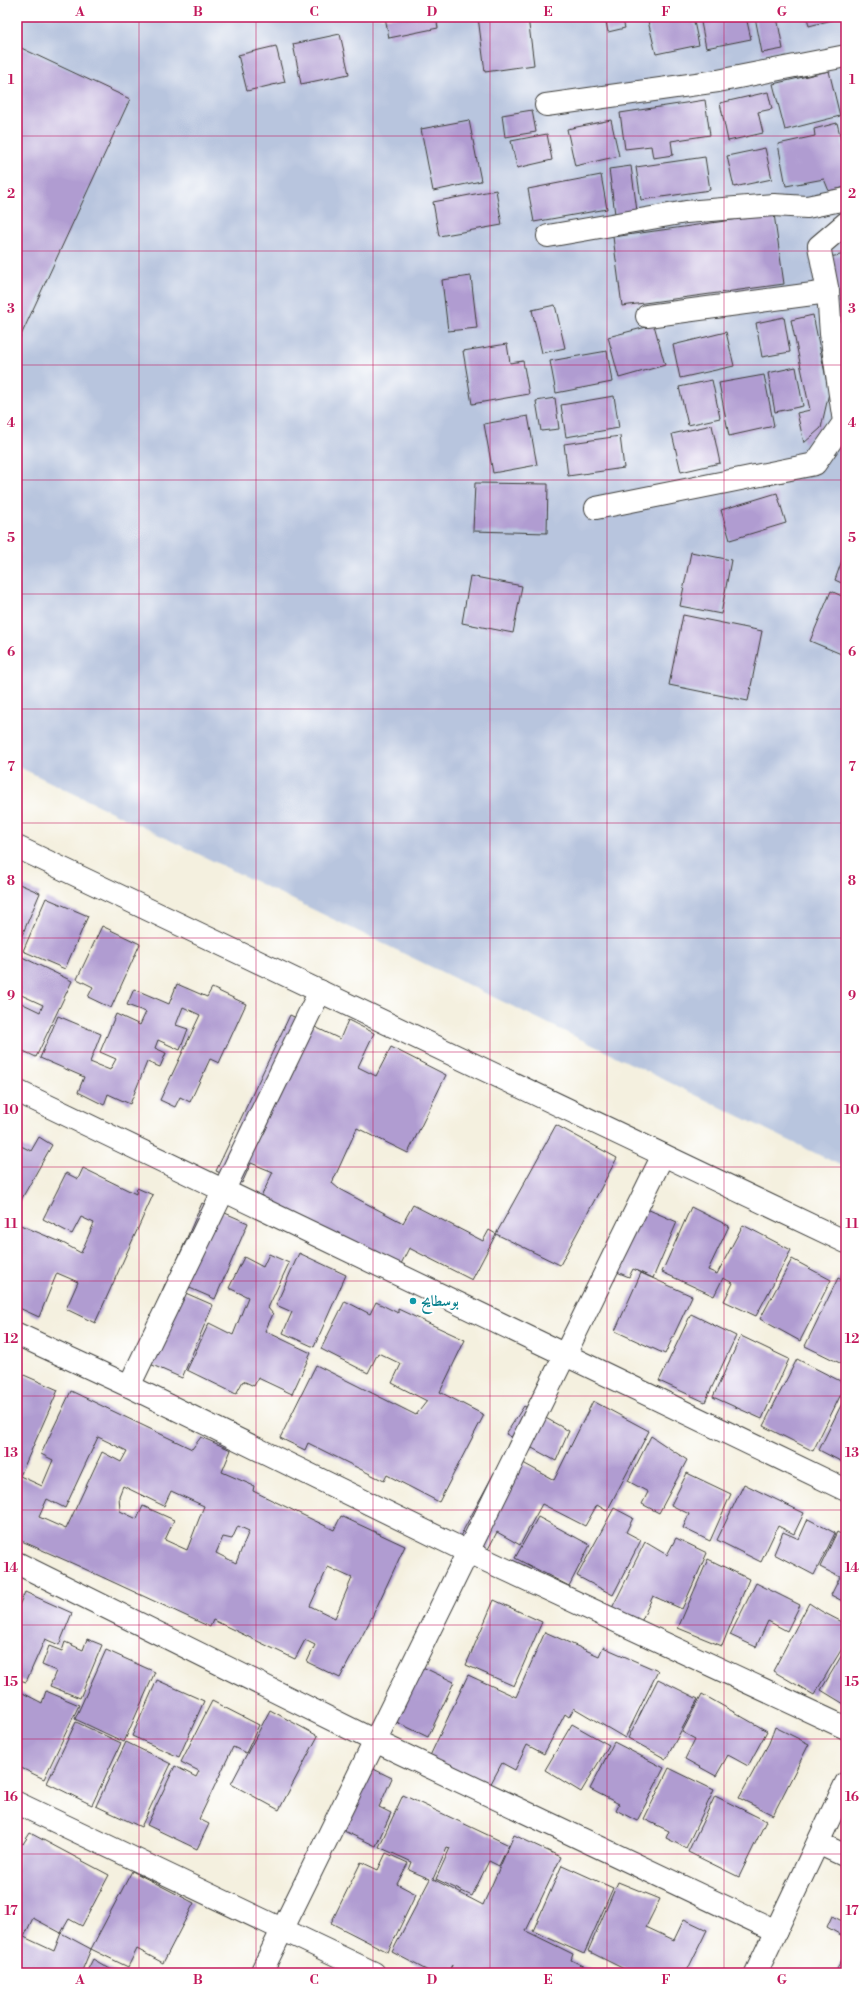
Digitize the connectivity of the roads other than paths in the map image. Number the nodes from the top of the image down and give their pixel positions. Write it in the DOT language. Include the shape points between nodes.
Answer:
graph roads {
  1 [pos="846,56"];
  2 [pos="546,105"];
  3 [pos="846,199"];
  4 [pos="846,223"];
  5 [pos="548,236"];
  6 [pos="828,292"];
  7 [pos="647,316"];
  8 [pos="596,508"];
  9 [pos="17,847"];
  10 [pos="320,991"];
  11 [pos="17,1091"];
  12 [pos="663,1155"];
  13 [pos="224,1190"];
  14 [pos="846,1242"];
  15 [pos="17,1334"];
  16 [pos="565,1355"];
  17 [pos="129,1386"];
  18 [pos="846,1490"];
  19 [pos="468,1552"];
  20 [pos="17,1563"];
  21 [pos="846,1728"];
  22 [pos="375,1741"];
  23 [pos="846,1783"];
  24 [pos="17,1803"];
  25 [pos="818,1843"];
  26 [pos="846,1856"];
  27 [pos="283,1928"];
  28 [pos="776,1931"];
  29 [pos="261,1973"];
  30 [pos="374,1973"];
  31 [pos="756,1973"];
  1 -- 2 [label="street" via="718,80"];
  3 -- 5 [label="street" via="807,207 774,206 686,212"];
  4 -- 6 [label="street" via="819,246"];
  6 -- 7 [label="street"];
  6 -- 8 [label="street" via="831,334 844,422 814,464"];
  9 -- 10 [label="street"];
  10 -- 12 [label="street"];
  10 -- 13 [label="street"];
  11 -- 13 [label="street"];
  12 -- 14 [label="street"];
  12 -- 16 [label="street"];
  13 -- 16 [label="street"];
  13 -- 17 [label="street"];
  15 -- 17 [label="street"];
  16 -- 18 [label="street"];
  16 -- 19 [label="street"];
  17 -- 19 [label="street"];
  19 -- 21 [label="street"];
  19 -- 22 [label="street"];
  20 -- 22 [label="street"];
  22 -- 27 [label="street"];
  22 -- 28 [label="street"];
  23 -- 25 [label="street"];
  24 -- 27 [label="street"];
  25 -- 26 [label="street"];
  25 -- 28 [label="street"];
  27 -- 29 [label="street"];
  27 -- 30 [label="street"];
  28 -- 31 [label="street"];
}
